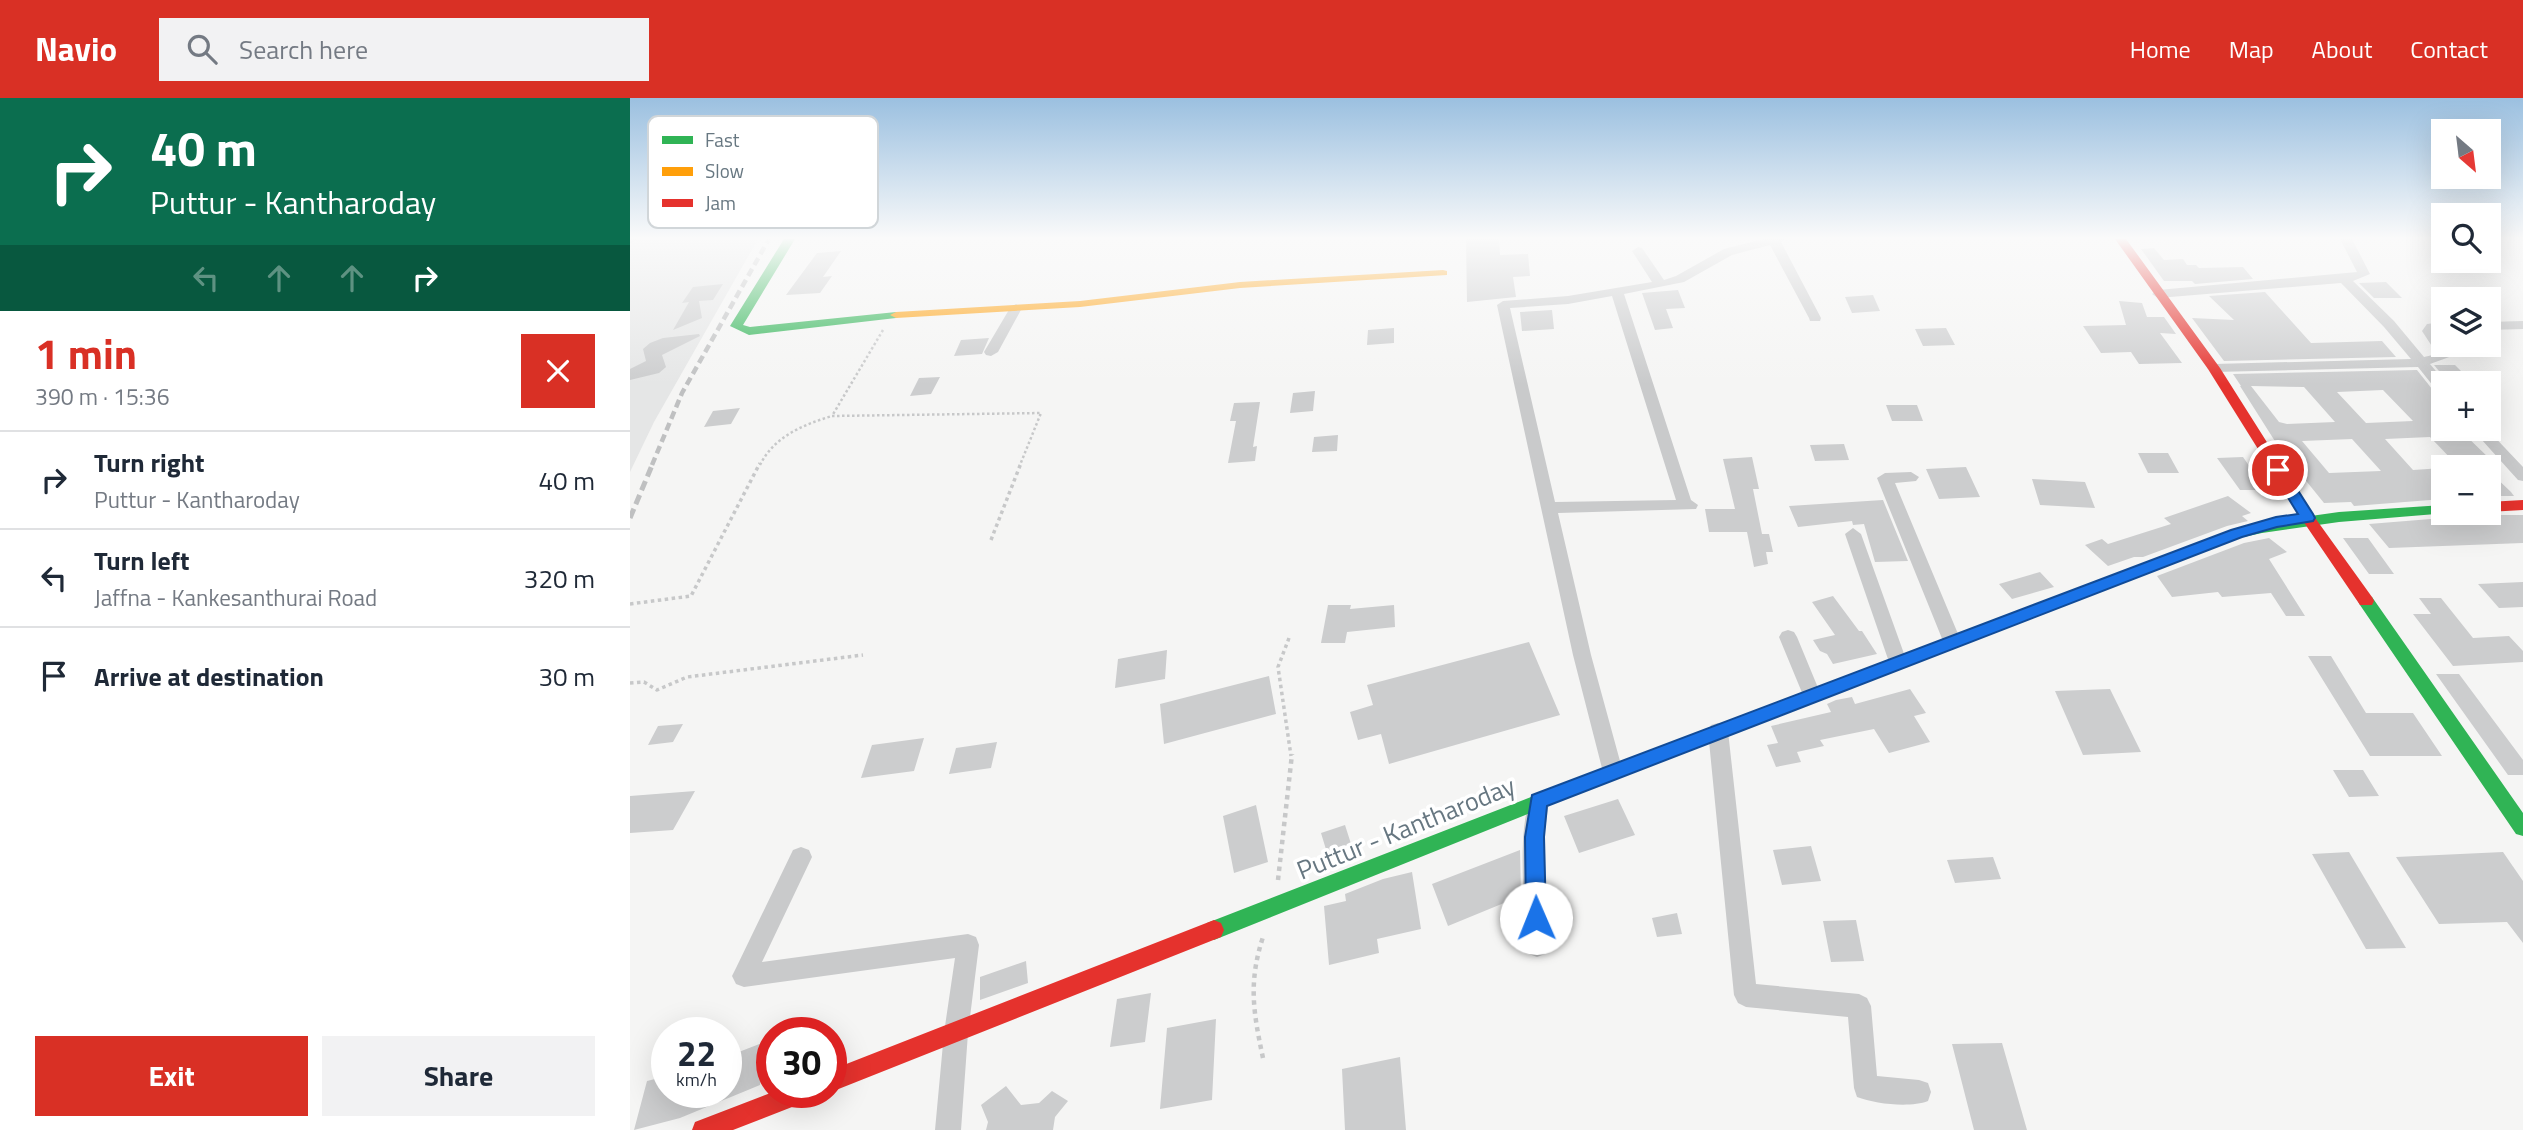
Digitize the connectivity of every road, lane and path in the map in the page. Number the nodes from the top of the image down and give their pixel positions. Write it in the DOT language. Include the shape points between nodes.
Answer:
graph roads {
  1 [pos="760,287"];
  2 [pos="1219,287"];
  3 [pos="1646,287"];
  4 [pos="1800,287"];
  5 [pos="2154,287"];
  6 [pos="2236,287"];
  7 [pos="2352,287"];
  8 [pos="1617,293"];
  9 [pos="2158,293"];
  10 [pos="1016,308"];
  11 [pos="891,316"];
  12 [pos="1815,318"];
  13 [pos="2523,325"];
  14 [pos="2501,326"];
  15 [pos="991,352"];
  16 [pos="2440,357"];
  17 [pos="2418,362"];
  18 [pos="2214,369"];
  19 [pos="2431,376"];
  20 [pos="832,416"];
  21 [pos="2490,441"];
  22 [pos="2523,476"];
  23 [pos="1912,477"];
  24 [pos="2523,505"];
  25 [pos="2501,506"];
  26 [pos="1548,508"];
  27 [pos="2431,511"];
  28 [pos="2308,518"];
  29 [pos="1853,534"];
  30 [pos="991,540"];
  31 [pos="630,604"];
  32 [pos="1788,637"];
  33 [pos="1289,638"];
  34 [pos="1952,641"];
  35 [pos="863,654"];
  36 [pos="1898,662"];
  37 [pos="630,683"];
  38 [pos="1812,695"];
  39 [pos="1718,731"];
  40 [pos="1613,772"];
  41 [pos="1539,801"];
  42 [pos="2523,828"];
  43 [pos="801,857"];
  44 [pos="1276,906"];
  45 [pos="1536,946"];
  46 [pos="956,1033"];
  47 [pos="1263,1058"];
  48 [pos="847,1075"];
  49 [pos="1919,1092"];
  50 [pos="760,1108"];
  51 [pos="703,1130"];
  52 [pos="948,1130"];
  1 -- 11 [label="main road" via="736,326 749,331"];
  2 -- 10 [label="main road"];
  3 -- 8 [label="street"];
  4 -- 12 [label="street"];
  5 -- 9 [label="main road"];
  6 -- 9 [label="street"];
  7 -- 17 [label="street"];
  8 -- 26 [label="street" via="1503,305"];
  8 -- 26 [label="street" via="1687,505"];
  9 -- 18 [label="main road"];
  10 -- 11 [label="main road"];
  10 -- 15 [label="street"];
  11 -- 20 [label="path"];
  13 -- 14 [label="street"];
  16 -- 17 [label="street"];
  17 -- 18 [label="street"];
  17 -- 19 [label="street"];
  18 -- 28 [label="main road"];
  20 -- 30 [label="path" via="1041,413"];
  20 -- 31 [label="path" via="808,423 769,447 691,596"];
  21 -- 22 [label="street"];
  23 -- 34 [label="street" via="1885,478"];
  24 -- 25 [label="main road"];
  26 -- 40 [label="street"];
  27 -- 28 [label="main road, Puttur - Kantharoday"];
  28 -- 34 [label="main road, Puttur - Kantharoday" via="2236,534"];
  28 -- 42 [label="main road"];
  29 -- 36 [label="street"];
  32 -- 38 [label="street"];
  33 -- 44 [label="path" via="1278,667 1292,750"];
  34 -- 36 [label="main road, Puttur - Kantharoday"];
  35 -- 37 [label="path" via="687,677 657,690 644,682"];
  36 -- 38 [label="main road, Puttur - Kantharoday"];
  38 -- 39 [label="main road, Puttur - Kantharoday"];
  39 -- 40 [label="main road, Puttur - Kantharoday"];
  39 -- 49 [label="street" via="1746,995 1859,1006 1866,1088"];
  40 -- 41 [label="main road, Puttur - Kantharoday"];
  41 -- 44 [label="main road, Puttur - Kantharoday"];
  41 -- 45 [label="street" via="1534,837"];
  43 -- 46 [label="street" via="744,976 968,945"];
  44 -- 46 [label="main road, Puttur - Kantharoday"];
  44 -- 47 [label="path" via="1255,959 1250,993"];
  46 -- 48 [label="main road, Puttur - Kantharoday"];
  46 -- 52 [label="street"];
  50 -- 51 [label="main road"];
}
